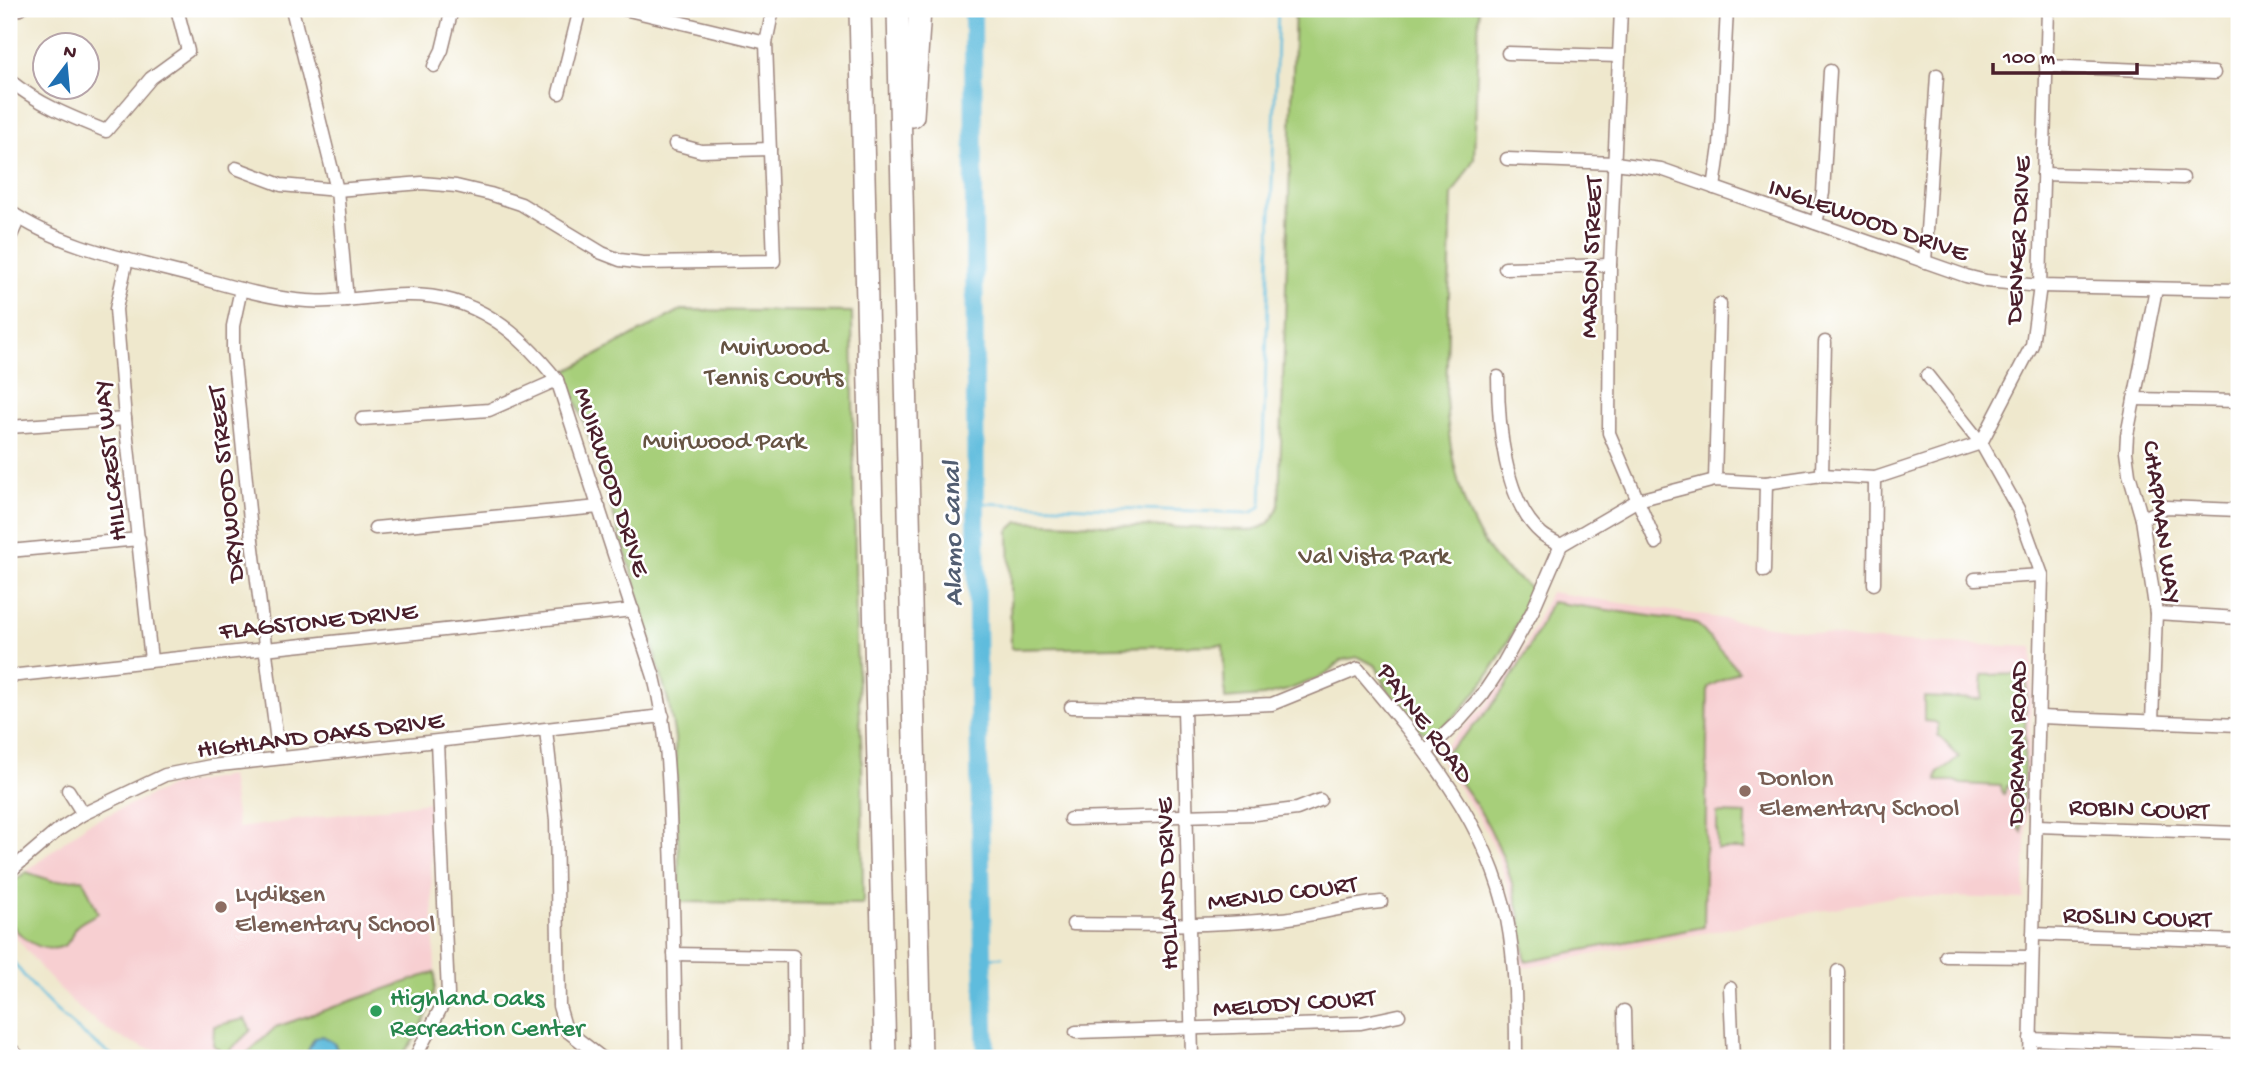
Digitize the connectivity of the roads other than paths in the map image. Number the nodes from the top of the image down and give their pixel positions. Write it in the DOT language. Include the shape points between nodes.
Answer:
graph roads {
  1 [pos="20,9"];
  2 [pos="177,9"];
  3 [pos="292,9"];
  4 [pos="452,9"];
  5 [pos="580,9"];
  6 [pos="624,9"];
  7 [pos="773,9"];
  8 [pos="860,9"];
  9 [pos="898,9"];
  10 [pos="920,9"];
  11 [pos="1620,9"];
  12 [pos="1727,9"];
  13 [pos="2048,9"];
  14 [pos="9,11"];
  15 [pos="766,43"];
  16 [pos="1508,53"];
  17 [pos="1619,56"];
  18 [pos="434,66"];
  19 [pos="2046,66"];
  20 [pos="1830,71"];
  21 [pos="2214,73"];
  22 [pos="1937,75"];
  23 [pos="9,80"];
  24 [pos="559,93"];
  25 [pos="675,144"];
  26 [pos="770,149"];
  27 [pos="1507,159"];
  28 [pos="1615,163"];
  29 [pos="236,169"];
  30 [pos="2043,174"];
  31 [pos="2183,178"];
  32 [pos="1714,188"];
  33 [pos="337,190"];
  34 [pos="903,201"];
  35 [pos="14,214"];
  36 [pos="1816,223"];
  37 [pos="9,240"];
  38 [pos="127,259"];
  39 [pos="1925,262"];
  40 [pos="1610,265"];
  41 [pos="1504,268"];
  42 [pos="2040,286"];
  43 [pos="241,289"];
  44 [pos="2156,289"];
  45 [pos="2239,290"];
  46 [pos="347,300"];
  47 [pos="1720,304"];
  48 [pos="1825,342"];
  49 [pos="1927,374"];
  50 [pos="1498,377"];
  51 [pos="557,380"];
  52 [pos="2134,399"];
  53 [pos="2239,401"];
  54 [pos="125,419"];
  55 [pos="362,419"];
  56 [pos="9,427"];
  57 [pos="1981,443"];
  58 [pos="1822,475"];
  59 [pos="1875,478"];
  60 [pos="1715,480"];
  61 [pos="1766,483"];
  62 [pos="1638,500"];
  63 [pos="599,507"];
  64 [pos="2239,510"];
  65 [pos="2142,519"];
  66 [pos="375,528"];
  67 [pos="139,539"];
  68 [pos="1656,543"];
  69 [pos="1561,545"];
  70 [pos="9,551"];
  71 [pos="1764,571"];
  72 [pos="2042,575"];
  73 [pos="1975,579"];
  74 [pos="1874,584"];
  75 [pos="633,610"];
  76 [pos="2155,613"];
  77 [pos="2239,618"];
  78 [pos="265,648"];
  79 [pos="151,660"];
  80 [pos="9,676"];
  81 [pos="1071,707"];
  82 [pos="1184,708"];
  83 [pos="663,716"];
  84 [pos="2040,717"];
  85 [pos="2152,722"];
  86 [pos="2239,725"];
  87 [pos="546,730"];
  88 [pos="437,742"];
  89 [pos="1427,751"];
  90 [pos="279,758"];
  91 [pos="68,789"];
  92 [pos="1320,800"];
  93 [pos="83,814"];
  94 [pos="1185,816"];
  95 [pos="1070,819"];
  96 [pos="2036,826"];
  97 [pos="2239,833"];
  98 [pos="9,872"];
  99 [pos="1381,902"];
  100 [pos="1073,924"];
  101 [pos="1188,925"];
  102 [pos="2033,934"];
  103 [pos="2239,941"];
  104 [pos="674,954"];
  105 [pos="1946,956"];
  106 [pos="2032,957"];
  107 [pos="1838,971"];
  108 [pos="1730,988"];
  109 [pos="1624,1011"];
  110 [pos="1399,1015"];
  111 [pos="1192,1030"];
  112 [pos="1076,1032"];
  113 [pos="2030,1040"];
  114 [pos="9,1046"];
  115 [pos="2239,1046"];
  116 [pos="20,1058"];
  117 [pos="415,1058"];
  118 [pos="602,1058"];
  119 [pos="676,1058"];
  120 [pos="794,1058"];
  121 [pos="885,1058"];
  122 [pos="921,1058"];
  123 [pos="1192,1058"];
  124 [pos="1516,1058"];
  125 [pos="1625,1058"];
  126 [pos="1733,1058"];
  127 [pos="1838,1058"];
  128 [pos="2030,1058"];
  1 -- 14 [label="street"];
  2 -- 23 [label="street" via="188,51 150,78 106,131 60,113"];
  3 -- 33 [label="street"];
  4 -- 18 [label="street"];
  5 -- 24 [label="street"];
  6 -- 15 [label="street"];
  7 -- 15 [label="street"];
  8 -- 121 [label="highway"];
  9 -- 34 [label="highway"];
  10 -- 34 [label="highway"];
  11 -- 17 [label="street, MASON STREET"];
  12 -- 32 [label="street"];
  13 -- 19 [label="street, DENKER DRIVE"];
  15 -- 26 [label="street"];
  16 -- 17 [label="street"];
  17 -- 28 [label="street, MASON STREET"];
  19 -- 21 [label="street"];
  19 -- 30 [label="street, DENKER DRIVE"];
  20 -- 36 [label="street" via="1824,194"];
  22 -- 39 [label="street"];
  25 -- 26 [label="street" via="701,151"];
  26 -- 33 [label="street" via="774,261 620,260 521,204 490,194 422,183"];
  27 -- 28 [label="street, INGLEWOOD DRIVE"];
  28 -- 32 [label="street, INGLEWOOD DRIVE" via="1661,169"];
  28 -- 40 [label="street, MASON STREET"];
  29 -- 33 [label="street" via="281,185"];
  30 -- 31 [label="street"];
  30 -- 42 [label="street, DENKER DRIVE"];
  32 -- 36 [label="street, INGLEWOOD DRIVE"];
  33 -- 46 [label="street"];
  34 -- 122 [label="highway"];
  35 -- 37 [label="street"];
  35 -- 38 [label="street, MUIRWOOD DRIVE" via="60,239"];
  36 -- 39 [label="street, INGLEWOOD DRIVE"];
  38 -- 43 [label="street, MUIRWOOD DRIVE"];
  38 -- 54 [label="street, HILLCREST WAY" via="116,309"];
  39 -- 42 [label="street, INGLEWOOD DRIVE" via="1986,281"];
  40 -- 41 [label="street"];
  40 -- 62 [label="street, MASON STREET" via="1609,433"];
  42 -- 44 [label="street, INGLEWOOD DRIVE"];
  42 -- 57 [label="street, DENKER DRIVE" via="2032,345"];
  43 -- 46 [label="street, MUIRWOOD DRIVE" via="294,300"];
  43 -- 78 [label="street, DRYWOOD STREET" via="233,351"];
  44 -- 45 [label="street, INGLEWOOD DRIVE"];
  44 -- 52 [label="street, CHAPMAN WAY"];
  46 -- 51 [label="street, MUIRWOOD DRIVE" via="408,295 465,304 503,323"];
  47 -- 60 [label="street"];
  48 -- 58 [label="street"];
  49 -- 57 [label="street, DORMAN ROAD"];
  50 -- 69 [label="street" via="1502,448 1518,498 1528,518"];
  51 -- 55 [label="street" via="489,410"];
  51 -- 63 [label="street, MUIRWOOD DRIVE"];
  52 -- 53 [label="street"];
  52 -- 65 [label="street, CHAPMAN WAY" via="2126,452"];
  54 -- 56 [label="street"];
  54 -- 67 [label="street, HILLCREST WAY"];
  57 -- 59 [label="street"];
  57 -- 72 [label="street, DORMAN ROAD" via="2018,509"];
  58 -- 59 [label="street"];
  58 -- 61 [label="street"];
  59 -- 74 [label="street"];
  60 -- 61 [label="street"];
  60 -- 62 [label="street"];
  61 -- 71 [label="street"];
  62 -- 68 [label="street, MASON STREET"];
  62 -- 69 [label="street"];
  63 -- 66 [label="street"];
  63 -- 75 [label="street, MUIRWOOD DRIVE"];
  64 -- 65 [label="street" via="2166,507"];
  65 -- 76 [label="street, CHAPMAN WAY"];
  67 -- 70 [label="street"];
  67 -- 79 [label="street, HILLCREST WAY"];
  69 -- 89 [label="street" via="1503,664 1475,703"];
  72 -- 73 [label="street"];
  72 -- 84 [label="street, DORMAN ROAD"];
  75 -- 78 [label="street, FLAGSTONE DRIVE"];
  75 -- 83 [label="street, MUIRWOOD DRIVE"];
  76 -- 77 [label="street"];
  76 -- 85 [label="street, CHAPMAN WAY"];
  78 -- 79 [label="street, FLAGSTONE DRIVE"];
  78 -- 90 [label="street, DRYWOOD STREET"];
  79 -- 80 [label="street, FLAGSTONE DRIVE"];
  81 -- 82 [label="street"];
  82 -- 89 [label="street, PAYNE ROAD" via="1272,704 1358,668"];
  82 -- 94 [label="street, HOLLAND DRIVE"];
  83 -- 87 [label="street, HIGHLAND OAKS DRIVE"];
  83 -- 104 [label="street, MUIRWOOD DRIVE"];
  84 -- 85 [label="street"];
  84 -- 96 [label="street, DORMAN ROAD"];
  85 -- 86 [label="street"];
  87 -- 88 [label="street, HIGHLAND OAKS DRIVE"];
  87 -- 118 [label="street" via="556,820 559,1006 566,1030"];
  88 -- 90 [label="street, HIGHLAND OAKS DRIVE"];
  88 -- 117 [label="street" via="448,994"];
  89 -- 124 [label="street, PAYNE ROAD" via="1473,828 1497,881 1512,962"];
  90 -- 93 [label="street, HIGHLAND OAKS DRIVE" via="165,775"];
  91 -- 93 [label="street"];
  92 -- 94 [label="street" via="1297,809 1255,814"];
  93 -- 98 [label="street, HIGHLAND OAKS DRIVE"];
  94 -- 95 [label="street"];
  94 -- 101 [label="street, HOLLAND DRIVE"];
  96 -- 97 [label="street, ROBIN COURT"];
  96 -- 102 [label="street, DORMAN ROAD"];
  99 -- 101 [label="street, MENLO COURT" via="1284,919"];
  100 -- 101 [label="street, MENLO COURT"];
  101 -- 111 [label="street, HOLLAND DRIVE"];
  102 -- 103 [label="street, ROSLIN COURT"];
  102 -- 106 [label="street, DORMAN ROAD"];
  104 -- 119 [label="street, MUIRWOOD DRIVE"];
  104 -- 120 [label="street" via="793,956"];
  105 -- 106 [label="street"];
  106 -- 113 [label="street, DORMAN ROAD"];
  107 -- 127 [label="street"];
  108 -- 126 [label="street"];
  109 -- 125 [label="street"];
  110 -- 111 [label="street, MELODY COURT" via="1361,1023"];
  111 -- 112 [label="street, MELODY COURT"];
  111 -- 123 [label="street, HOLLAND DRIVE"];
  113 -- 115 [label="street"];
  113 -- 128 [label="street, DORMAN ROAD"];
  114 -- 116 [label="street"];
}
